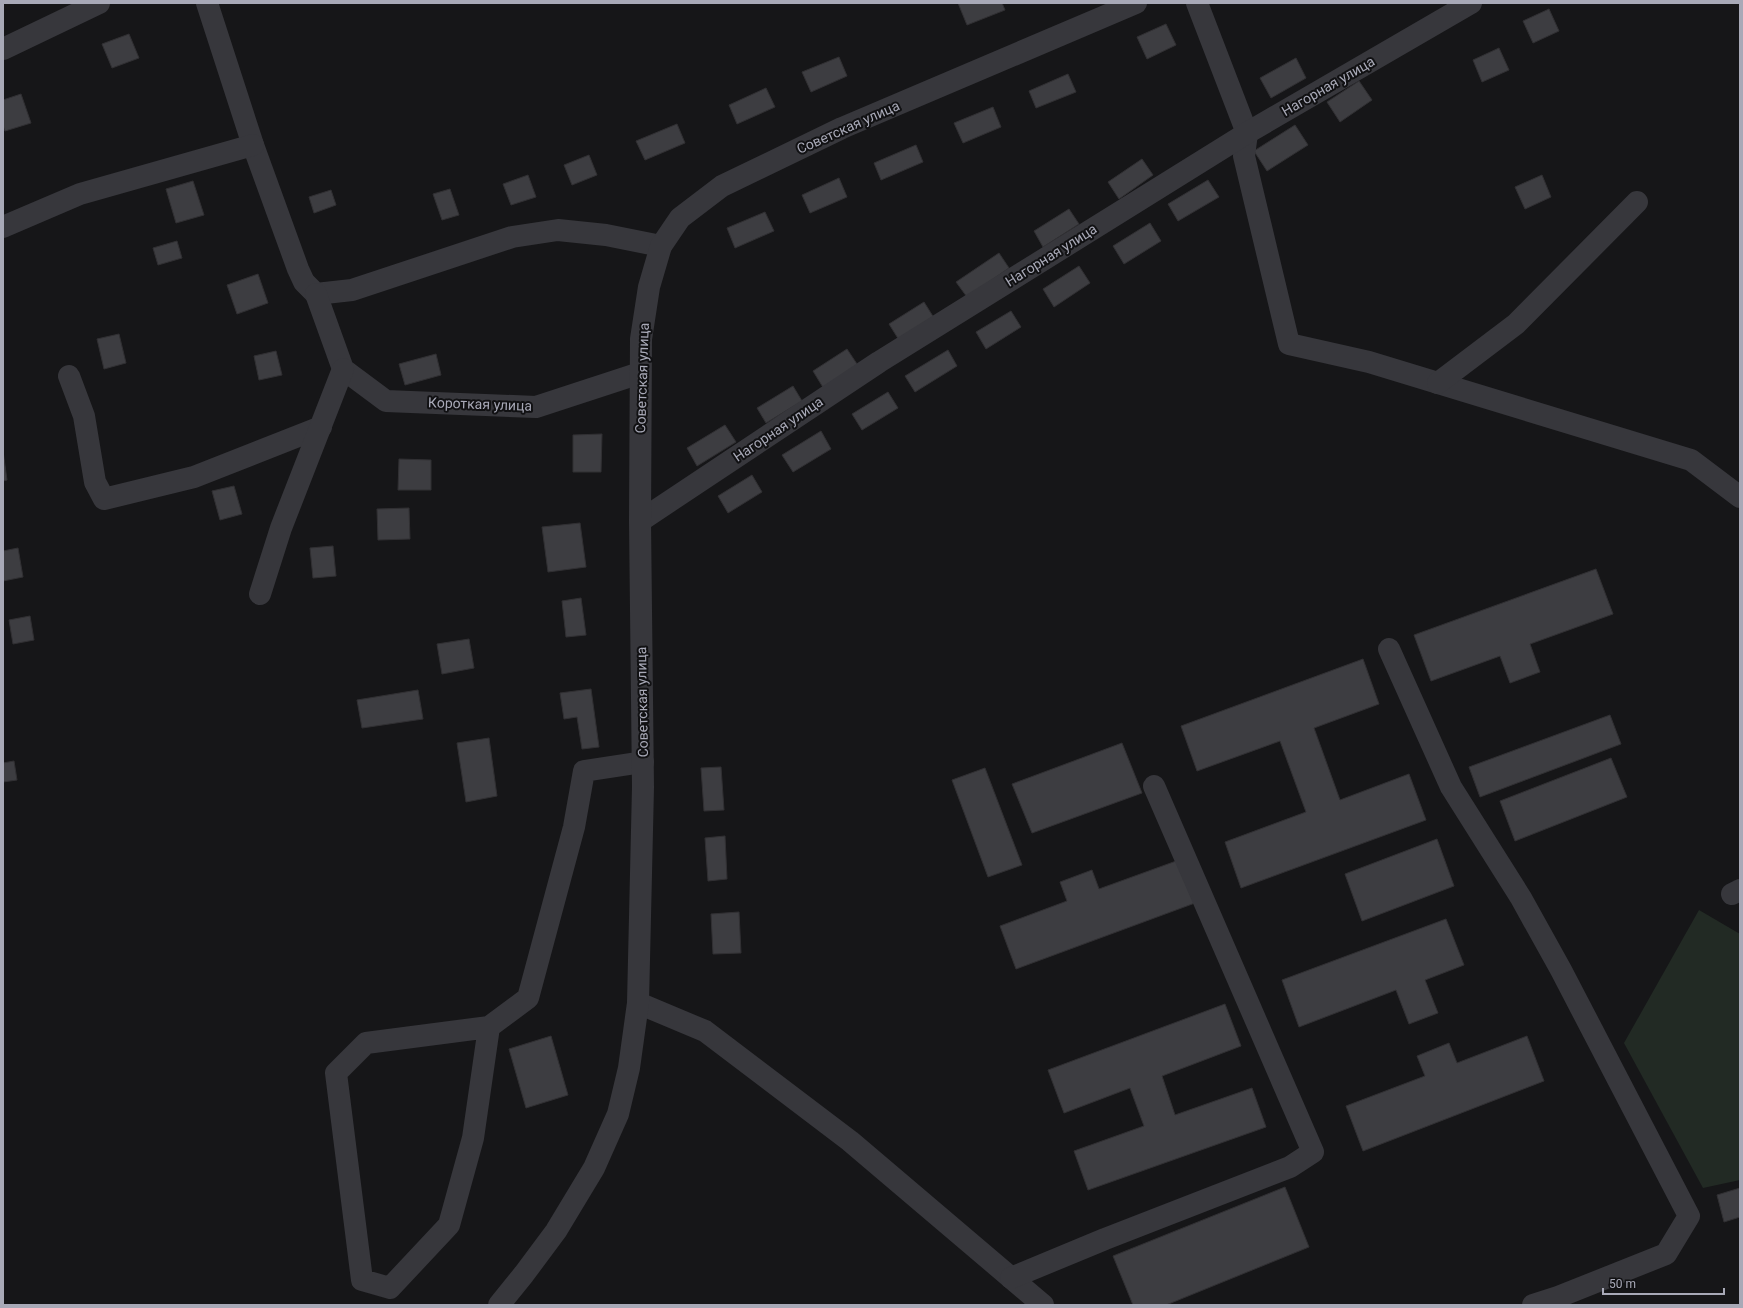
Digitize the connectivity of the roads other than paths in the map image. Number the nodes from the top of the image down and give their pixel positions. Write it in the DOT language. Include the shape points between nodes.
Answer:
graph roads {
  1 [pos="99,3"];
  2 [pos="206,3"];
  3 [pos="1136,3"];
  4 [pos="1197,3"];
  5 [pos="1471,3"];
  6 [pos="1112,8"];
  7 [pos="3,49"];
  8 [pos="1247,133"];
  9 [pos="252,145"];
  10 [pos="1637,202"];
  11 [pos="3,227"];
  12 [pos="661,246"];
  13 [pos="316,294"];
  14 [pos="343,369"];
  15 [pos="640,373"];
  16 [pos="69,376"];
  17 [pos="1438,383"];
  18 [pos="321,427"];
  19 [pos="1740,497"];
  20 [pos="640,521"];
  21 [pos="260,594"];
  22 [pos="1389,649"];
  23 [pos="643,762"];
  24 [pos="1154,786"];
  25 [pos="638,1003"];
  26 [pos="489,1028"];
  27 [pos="1011,1278"];
  28 [pos="499,1305"];
  29 [pos="1043,1305"];
  30 [pos="1533,1305"];
  1 -- 7 [label="street"];
  2 -- 9 [label="street"];
  3 -- 6 [label="street, Советская улица"];
  4 -- 8 [label="street"];
  5 -- 8 [label="street, Нагорная улица"];
  6 -- 12 [label="street, Советская улица" via="842,128 722,186 680,218"];
  8 -- 17 [label="street" via="1244,156 1289,344 1370,362"];
  8 -- 20 [label="street, Нагорная улица" via="879,362"];
  9 -- 11 [label="street" via="80,194"];
  9 -- 13 [label="street" via="298,269 304,282"];
  10 -- 17 [label="street" via="1516,324"];
  12 -- 13 [label="street" via="606,235 558,230 512,237 352,290"];
  12 -- 15 [label="street, Советская улица" via="649,287 641,339"];
  13 -- 14 [label="street"];
  14 -- 15 [label="street, Короткая улица" via="386,402 536,407"];
  14 -- 18 [label="street"];
  15 -- 20 [label="street, Советская улица"];
  16 -- 18 [label="street" via="84,416 95,482 104,499 194,477"];
  17 -- 19 [label="street" via="1691,460"];
  18 -- 21 [label="street" via="281,528"];
  20 -- 23 [label="street, Советская улица"];
  22 -- 30 [label="street" via="1452,787 1521,898 1688,1216 1666,1254"];
  23 -- 25 [label="street, Советская улица"];
  23 -- 26 [label="street" via="584,771 574,827 528,998"];
  24 -- 27 [label="street" via="1313,1152 1290,1167"];
  25 -- 27 [label="street" via="705,1031 850,1141"];
  25 -- 28 [label="street, Советская улица" via="629,1068 618,1114 594,1168 556,1232"];
  26 -- 26 [label="street" via="366,1043 336,1073 362,1280 390,1288 449,1226 473,1138"];
  27 -- 29 [label="street"];
}
